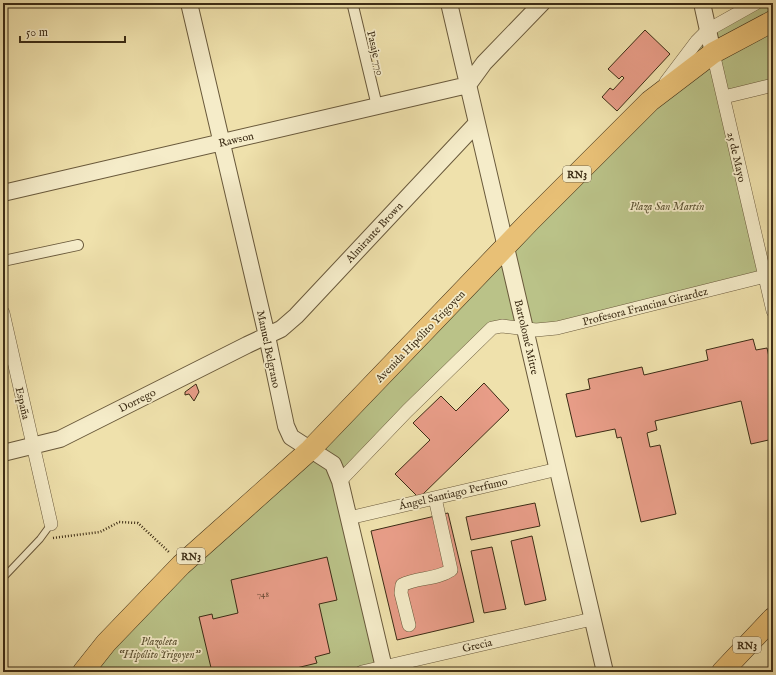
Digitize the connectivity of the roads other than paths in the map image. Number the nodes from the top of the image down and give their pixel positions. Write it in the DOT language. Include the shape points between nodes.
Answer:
graph roads {
  1 [pos="189,3"];
  2 [pos="449,3"];
  3 [pos="542,3"];
  4 [pos="702,3"];
  5 [pos="756,3"];
  6 [pos="353,6"];
  7 [pos="773,21"];
  8 [pos="708,30"];
  9 [pos="713,53"];
  10 [pos="468,85"];
  11 [pos="773,85"];
  12 [pos="724,97"];
  13 [pos="650,102"];
  14 [pos="377,106"];
  15 [pos="477,123"];
  16 [pos="222,142"];
  17 [pos="3,193"];
  18 [pos="78,245"];
  19 [pos="506,247"];
  20 [pos="3,261"];
  21 [pos="765,276"];
  22 [pos="773,311"];
  23 [pos="3,313"];
  24 [pos="525,328"];
  25 [pos="267,336"];
  26 [pos="33,446"];
  27 [pos="310,450"];
  28 [pos="3,453"];
  29 [pos="558,469"];
  30 [pos="340,481"];
  31 [pos="435,498"];
  32 [pos="349,518"];
  33 [pos="51,524"];
  34 [pos="3,578"];
  35 [pos="773,618"];
  36 [pos="592,619"];
  37 [pos="409,625"];
  38 [pos="384,669"];
  39 [pos="83,672"];
  40 [pos="362,672"];
  41 [pos="605,672"];
  42 [pos="722,672"];
  1 -- 16 [label="street, Manuel Belgrano"];
  2 -- 10 [label="street, Bartolomé Mitre"];
  3 -- 10 [label="street" via="484,63"];
  4 -- 8 [label="street, 25 de Mayo"];
  5 -- 8 [label="street"];
  6 -- 14 [label="street, Pasaje 770"];
  7 -- 9 [label="highway, Avenida Hipólito Yrigoyen / RN3"];
  8 -- 9 [label="street, 25 de Mayo"];
  8 -- 13 [label="street"];
  9 -- 12 [label="street, 25 de Mayo"];
  9 -- 13 [label="highway, Avenida Hipólito Yrigoyen / RN3"];
  10 -- 14 [label="street, Rawson"];
  10 -- 15 [label="street, Bartolomé Mitre"];
  11 -- 12 [label="street"];
  12 -- 21 [label="street, 25 de Mayo"];
  13 -- 19 [label="highway, Avenida Hipólito Yrigoyen / RN3"];
  14 -- 16 [label="street, Rawson"];
  15 -- 19 [label="street, Bartolomé Mitre"];
  15 -- 25 [label="street, Almirante Brown" via="296,316 281,329"];
  16 -- 17 [label="street, Rawson"];
  16 -- 25 [label="street, Manuel Belgrano"];
  18 -- 20 [label="street"];
  19 -- 24 [label="street, Bartolomé Mitre"];
  19 -- 27 [label="highway, Avenida Hipólito Yrigoyen / RN3"];
  21 -- 22 [label="street, 25 de Mayo"];
  21 -- 24 [label="street, Profesora Francina Girardez" via="557,328"];
  23 -- 26 [label="street, España"];
  24 -- 29 [label="street, Bartolomé Mitre"];
  24 -- 30 [label="street, Profesora Francina Girardez" via="492,328"];
  25 -- 26 [label="street, Dorrego" via="60,439"];
  25 -- 27 [label="street, Manuel Belgrano" via="286,426 291,437"];
  26 -- 28 [label="street, Dorrego"];
  26 -- 33 [label="street, España"];
  27 -- 30 [label="street, Manuel Belgrano" via="333,464"];
  27 -- 39 [label="highway, Avenida Hipólito Yrigoyen / RN3" via="181,565 106,643"];
  29 -- 31 [label="street, Ángel Santiago Perfumo"];
  29 -- 36 [label="street, Bartolomé Mitre"];
  30 -- 32 [label="street, Manuel Belgrano"];
  31 -- 32 [label="street, Ángel Santiago Perfumo"];
  31 -- 37 [label="street" via="451,570 443,575 402,585 401,593"];
  32 -- 38 [label="street, Manuel Belgrano"];
  33 -- 34 [label="lane"];
  35 -- 42 [label="highway, RN3"];
  36 -- 38 [label="street, Grecia"];
  36 -- 41 [label="street, Bartolomé Mitre"];
  38 -- 40 [label="street, Grecia"];
}
